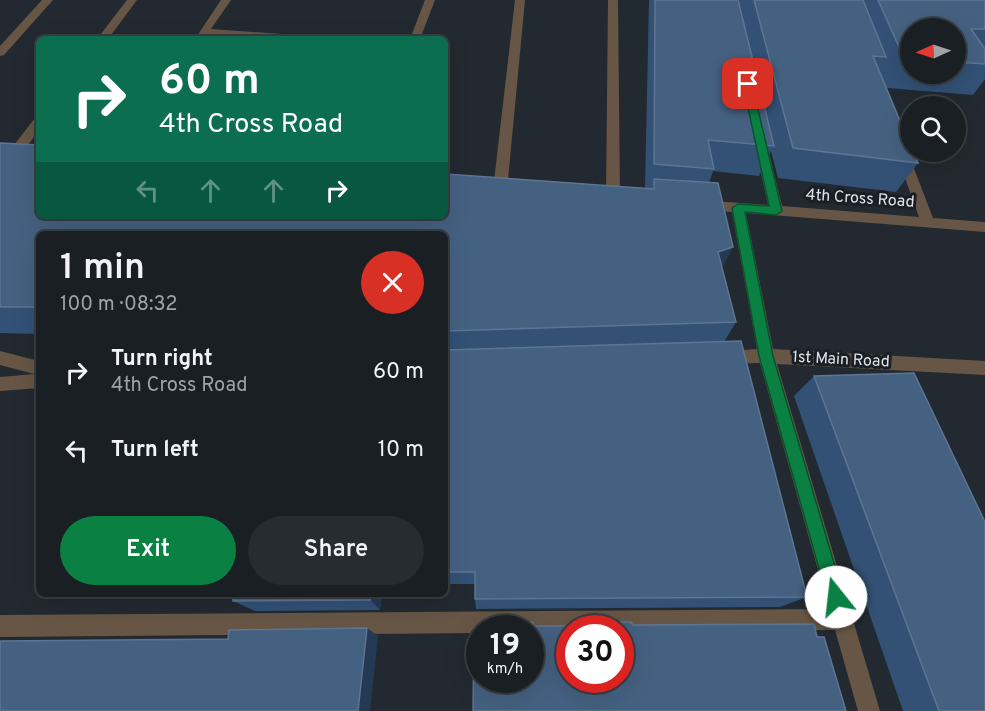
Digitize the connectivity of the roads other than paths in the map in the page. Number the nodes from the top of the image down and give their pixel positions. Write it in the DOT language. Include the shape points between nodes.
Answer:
graph roads {
  1 [pos="48,0"];
  2 [pos="132,0"];
  3 [pos="226,0"];
  4 [pos="430,0"];
  5 [pos="520,0"];
  6 [pos="613,0"];
  7 [pos="104,36"];
  8 [pos="202,36"];
  9 [pos="416,36"];
  10 [pos="0,53"];
  11 [pos="36,124"];
  12 [pos="759,133"];
  13 [pos="898,145"];
  14 [pos="6,156"];
  15 [pos="30,158"];
  16 [pos="500,190"];
  17 [pos="613,199"];
  18 [pos="681,204"];
  19 [pos="738,208"];
  20 [pos="776,211"];
  21 [pos="928,223"];
  22 [pos="985,227"];
  23 [pos="766,356"];
  24 [pos="707,357"];
  25 [pos="0,358"];
  26 [pos="36,367"];
  27 [pos="985,368"];
  28 [pos="36,381"];
  29 [pos="0,384"];
  30 [pos="842,619"];
  31 [pos="0,626"];
  32 [pos="869,711"];
  1 -- 10 [label="street"];
  2 -- 7 [label="street"];
  3 -- 8 [label="street"];
  4 -- 9 [label="street"];
  5 -- 16 [label="street"];
  6 -- 17 [label="street"];
  11 -- 14 [label="street"];
  12 -- 20 [label="street"];
  13 -- 21 [label="street"];
  14 -- 15 [label="street"];
  18 -- 19 [label="street, 4th Cross Road"];
  19 -- 20 [label="street, 4th Cross Road"];
  19 -- 23 [label="street"];
  20 -- 21 [label="street, 4th Cross Road"];
  21 -- 22 [label="street, 4th Cross Road"];
  23 -- 24 [label="street, 1st Main Road"];
  23 -- 27 [label="street, 1st Main Road"];
  23 -- 30 [label="street"];
  25 -- 26 [label="street"];
  28 -- 29 [label="street"];
  30 -- 31 [label="street"];
  30 -- 32 [label="street"];
}
